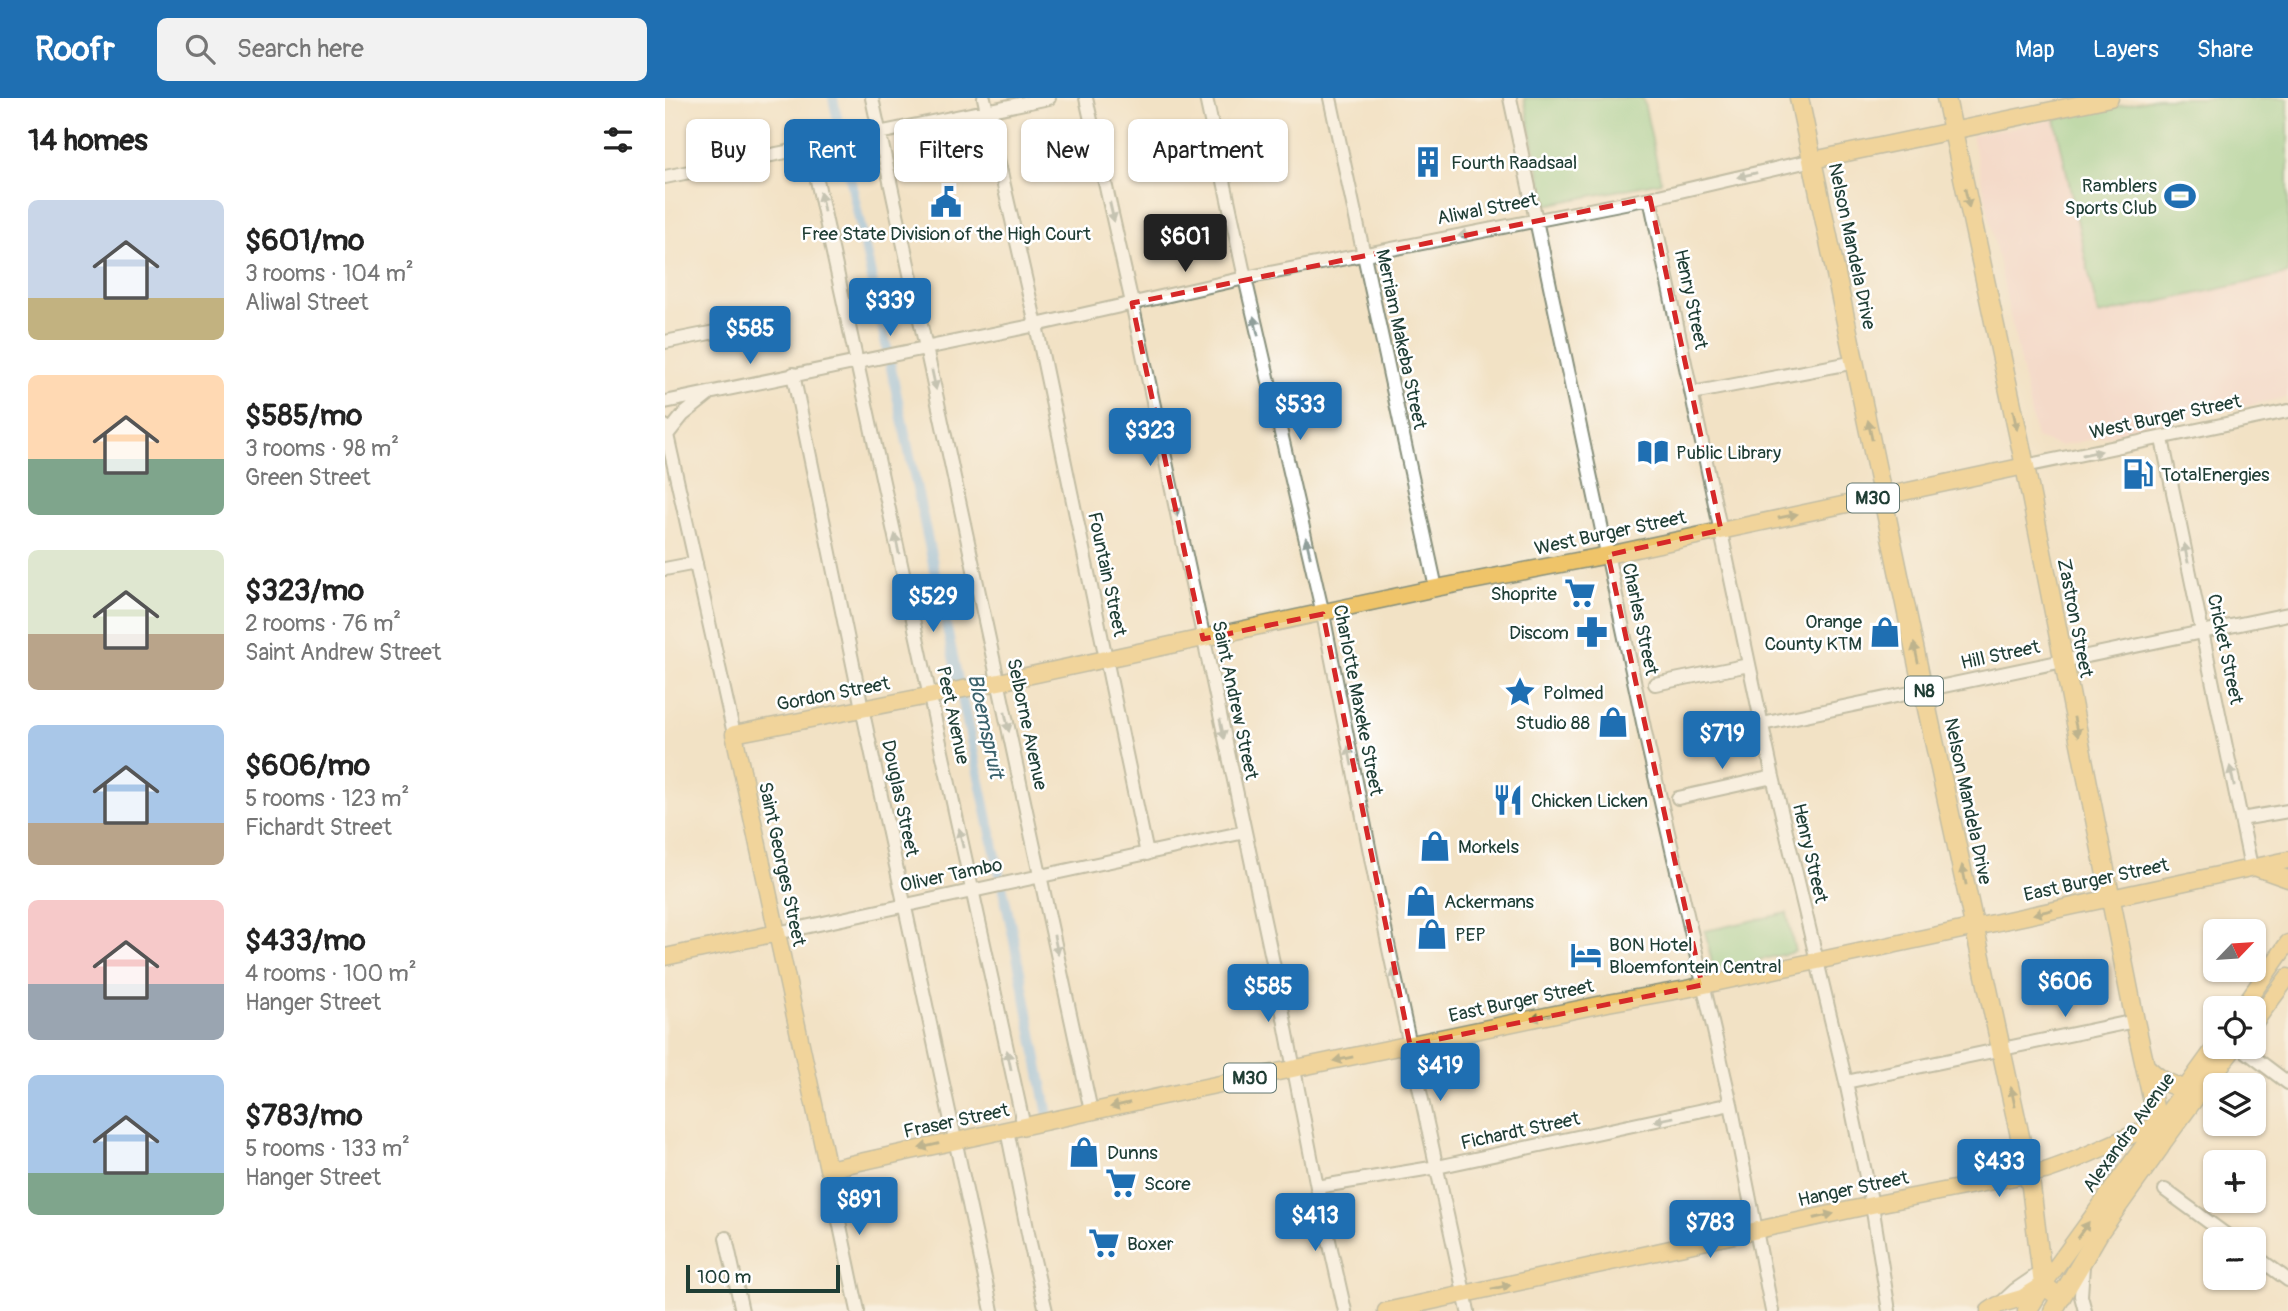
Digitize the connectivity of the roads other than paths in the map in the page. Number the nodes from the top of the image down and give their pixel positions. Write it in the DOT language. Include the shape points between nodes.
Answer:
graph roads {
  1 [pos="873,98"];
  2 [pos="1049,98"];
  3 [pos="1086,98"];
  4 [pos="1206,98"];
  5 [pos="1330,98"];
  6 [pos="1510,98"];
  7 [pos="1799,98"];
  8 [pos="1946,98"];
  9 [pos="2110,98"];
  10 [pos="986,104"];
  11 [pos="874,119"];
  12 [pos="1953,131"];
  13 [pos="880,132"];
  14 [pos="784,153"];
  15 [pos="1813,160"];
  16 [pos="880,161"];
  17 [pos="665,177"];
  18 [pos="818,182"];
  19 [pos="1650,198"];
  20 [pos="1535,221"];
  21 [pos="1364,254"];
  22 [pos="1245,278"];
  23 [pos="1132,303"];
  24 [pos="1036,325"];
  25 [pos="745,326"];
  26 [pos="665,342"];
  27 [pos="921,349"];
  28 [pos="857,361"];
  29 [pos="1856,362"];
  30 [pos="793,374"];
  31 [pos="713,391"];
  32 [pos="1692,394"];
  33 [pos="665,402"];
  34 [pos="2288,411"];
  35 [pos="666,431"];
  36 [pos="2162,439"];
  37 [pos="2025,466"];
  38 [pos="1884,495"];
  39 [pos="1721,530"];
  40 [pos="1608,555"];
  41 [pos="695,563"];
  42 [pos="665,569"];
  43 [pos="1436,588"];
  44 [pos="1323,614"];
  45 [pos="2288,614"];
  46 [pos="2203,633"];
  47 [pos="1203,639"];
  48 [pos="1106,660"];
  49 [pos="2063,660"];
  50 [pos="1749,665"];
  51 [pos="992,683"];
  52 [pos="1655,684"];
  53 [pos="1923,690"];
  54 [pos="935,694"];
  55 [pos="862,708"];
  56 [pos="1762,724"];
  57 [pos="734,734"];
  58 [pos="1773,778"];
  59 [pos="1678,798"];
  60 [pos="2288,811"];
  61 [pos="2241,819"];
  62 [pos="1245,832"];
  63 [pos="1147,854"];
  64 [pos="2288,860"];
  65 [pos="2251,867"];
  66 [pos="1041,877"];
  67 [pos="2288,879"];
  68 [pos="977,890"];
  69 [pos="2110,897"];
  70 [pos="904,905"];
  71 [pos="1975,927"];
  72 [pos="777,933"];
  73 [pos="2288,943"];
  74 [pos="665,957"];
  75 [pos="1815,960"];
  76 [pos="2288,977"];
  77 [pos="1702,985"];
  78 [pos="2250,996"];
  79 [pos="2266,1007"];
  80 [pos="2135,1021"];
  81 [pos="1410,1045"];
  82 [pos="2003,1050"];
  83 [pos="2206,1059"];
  84 [pos="2227,1059"];
  85 [pos="2255,1059"];
  86 [pos="2145,1066"];
  87 [pos="1293,1070"];
  88 [pos="1846,1082"];
  89 [pos="2288,1083"];
  90 [pos="2186,1089"];
  91 [pos="1731,1104"];
  92 [pos="1091,1111"];
  93 [pos="2158,1125"];
  94 [pos="1024,1127"];
  95 [pos="1007,1130"];
  96 [pos="955,1140"];
  97 [pos="2160,1147"];
  98 [pos="1437,1167"];
  99 [pos="828,1169"];
  100 [pos="2029,1174"];
  101 [pos="1317,1187"];
  102 [pos="2165,1190"];
  103 [pos="1872,1205"];
  104 [pos="2216,1227"];
  105 [pos="1757,1231"];
  106 [pos="726,1238"];
  107 [pos="2084,1262"];
  108 [pos="2266,1264"];
  109 [pos="2041,1279"];
  110 [pos="2288,1280"];
  111 [pos="1466,1303"];
  112 [pos="2057,1305"];
  113 [pos="1994,1308"];
  114 [pos="742,1311"];
  115 [pos="858,1311"];
  116 [pos="992,1311"];
  117 [pos="1046,1311"];
  118 [pos="1345,1311"];
  119 [pos="1386,1311"];
  120 [pos="1772,1311"];
  121 [pos="1889,1311"];
  122 [pos="2027,1311"];
  123 [pos="2085,1311"];
  1 -- 11 [label="street, Selborne Avenue"];
  2 -- 10 [label="street"];
  3 -- 23 [label="street, Saint Andrew Street, one-way"];
  4 -- 22 [label="street, Charlotte Maxeke Street"];
  5 -- 21 [label="street, Merriam Makeba Street"];
  6 -- 20 [label="street, Charles Street"];
  7 -- 15 [label="highway, Nelson Mandela Drive / N8"];
  8 -- 12 [label="highway, Zastron Street"];
  9 -- 12 [label="main road, Aliwal Street"];
  10 -- 13 [label="street"];
  10 -- 24 [label="street, Fountain Street"];
  12 -- 15 [label="main road, Aliwal Street"];
  12 -- 37 [label="highway, Zastron Street, one-way"];
  14 -- 17 [label="street"];
  15 -- 19 [label="street, Aliwal Street, one-way"];
  15 -- 29 [label="highway, Nelson Mandela Drive / N8"];
  16 -- 27 [label="street, Selborne Avenue"];
  28 -- 18 [label="street, Peet Avenue, one-way"];
  19 -- 20 [label="street, Aliwal Street"];
  19 -- 32 [label="street, Henry Street"];
  20 -- 21 [label="street, Aliwal Street, one-way"];
  20 -- 40 [label="street, Charles Street"];
  21 -- 22 [label="street, Aliwal Street"];
  21 -- 43 [label="street, Merriam Makeba Street"];
  22 -- 23 [label="street, Aliwal Street"];
  44 -- 22 [label="street, Charlotte Maxeke Street, one-way"];
  23 -- 24 [label="street, Aliwal Street"];
  23 -- 47 [label="street, Saint Andrew Street, one-way"];
  24 -- 27 [label="street, Aliwal Street"];
  24 -- 48 [label="street, Fountain Street"];
  25 -- 26 [label="street"];
  27 -- 28 [label="street, Aliwal Street"];
  27 -- 51 [label="street, Selborne Avenue, one-way"];
  28 -- 30 [label="street, Aliwal Street"];
  54 -- 28 [label="street, Peet Avenue, one-way"];
  29 -- 32 [label="street"];
  38 -- 29 [label="highway, Nelson Mandela Drive / N8, one-way"];
  30 -- 31 [label="street, Aliwal Street"];
  30 -- 55 [label="street, Douglas Street"];
  31 -- 33 [label="street, Aliwal Street"];
  31 -- 35 [label="street"];
  32 -- 39 [label="street, Henry Street"];
  34 -- 36 [label="street, West Burger Street"];
  35 -- 41 [label="street, Saint Georges Street"];
  37 -- 36 [label="street, West Burger Street, one-way"];
  46 -- 36 [label="street, Cricket Street, one-way"];
  37 -- 38 [label="main road, West Burger Street / M30"];
  37 -- 49 [label="highway, Zastron Street"];
  39 -- 38 [label="main road, West Burger Street / M30, one-way"];
  53 -- 38 [label="highway, Nelson Mandela Drive / N8, one-way"];
  39 -- 40 [label="main road, West Burger Street / M30"];
  39 -- 50 [label="street, Henry Street"];
  40 -- 43 [label="main road, West Burger Street / M30"];
  40 -- 77 [label="street, Charles Street"];
  41 -- 42 [label="street"];
  41 -- 57 [label="street, Saint Georges Street"];
  43 -- 44 [label="main road, West Burger Street / M30"];
  44 -- 47 [label="main road, West Burger Street / M30"];
  81 -- 44 [label="street, Charlotte Maxeke Street, one-way"];
  45 -- 46 [label="street, Hill Street"];
  46 -- 49 [label="street, Hill Street"];
  61 -- 46 [label="street, Cricket Street, one-way"];
  47 -- 48 [label="main road, West Burger Street / M30"];
  47 -- 62 [label="street, Saint Andrew Street, one-way"];
  48 -- 51 [label="main road, West Burger Street / M30"];
  48 -- 63 [label="street, Fountain Street"];
  49 -- 53 [label="street, Hill Street"];
  49 -- 69 [label="highway, Zastron Street, one-way"];
  50 -- 52 [label="street"];
  50 -- 56 [label="street, Henry Street"];
  51 -- 54 [label="main road, West Burger Street / M30"];
  51 -- 66 [label="street, Selborne Avenue, one-way"];
  53 -- 56 [label="street, Hill Street"];
  71 -- 53 [label="highway, Nelson Mandela Drive / N8, one-way"];
  54 -- 55 [label="main road, Gordon Street / M30"];
  68 -- 54 [label="street, Peet Avenue, one-way"];
  55 -- 57 [label="main road, Gordon Street / M30"];
  55 -- 70 [label="street, Douglas Street"];
  56 -- 58 [label="street, Henry Street"];
  57 -- 72 [label="main road, Saint Georges Street"];
  58 -- 59 [label="street"];
  58 -- 75 [label="street, Henry Street"];
  60 -- 61 [label="street"];
  61 -- 65 [label="street, Cricket Street"];
  62 -- 63 [label="street, Oliver Tambo"];
  62 -- 87 [label="street, Saint Andrew Street"];
  63 -- 66 [label="street, Oliver Tambo"];
  64 -- 65 [label="main road, East Burger Street / M30"];
  65 -- 67 [label="main road"];
  65 -- 69 [label="main road, East Burger Street / M30"];
  66 -- 68 [label="street, Oliver Tambo"];
  66 -- 92 [label="street, Selborne Avenue, one-way"];
  68 -- 70 [label="street, Oliver Tambo"];
  94 -- 68 [label="street, Peet Avenue, one-way"];
  69 -- 71 [label="main road, East Burger Street / M30, one-way"];
  69 -- 80 [label="highway, Zastron Street"];
  70 -- 72 [label="street, Oliver Tambo"];
  70 -- 96 [label="street, Douglas Street"];
  71 -- 75 [label="main road, East Burger Street / M30"];
  71 -- 82 [label="highway, Nelson Mandela Drive / N8"];
  72 -- 74 [label="main road, Oliver Tambo"];
  72 -- 99 [label="main road, Saint Georges Street"];
  73 -- 78 [label="main road"];
  75 -- 77 [label="main road, East Burger Street / M30"];
  75 -- 88 [label="street, Henry Street"];
  76 -- 79 [label="main road"];
  77 -- 81 [label="main road, East Burger Street / M30, one-way"];
  77 -- 91 [label="street, Charles Street"];
  80 -- 82 [label="street"];
  80 -- 86 [label="highway, Zastron Street"];
  81 -- 87 [label="main road, East Burger Street / M30, one-way"];
  81 -- 98 [label="street, Charlotte Maxeke Street"];
  82 -- 88 [label="street"];
  100 -- 82 [label="highway, Nelson Mandela Drive / N8, one-way"];
  83 -- 90 [label="main road, Alexandra Avenue"];
  84 -- 97 [label="main road, Alexandra Avenue"];
  85 -- 89 [label="street"];
  86 -- 90 [label="highway" via="2158,1080"];
  86 -- 93 [label="highway, Zastron Street"];
  87 -- 92 [label="main road, East Burger Street / M30, one-way"];
  87 -- 101 [label="street, Saint Andrew Street"];
  88 -- 103 [label="street, Henry Street"];
  90 -- 93 [label="main road, Alexandra Avenue"];
  91 -- 98 [label="street, Fichardt Street, one-way"];
  91 -- 105 [label="street, Charles Street"];
  92 -- 94 [label="main road, Fraser Street / M30"];
  93 -- 97 [label="highway, Zastron Street"];
  93 -- 100 [label="main road, Hanger Street" via="2069,1164"];
  109 -- 93 [label="main road, Alexandra Avenue, one-way"];
  94 -- 95 [label="main road, Fraser Street / M30"];
  95 -- 96 [label="main road, Fraser Street / M30"];
  95 -- 117 [label="street"];
  96 -- 99 [label="main road, Fraser Street / M30, one-way"];
  96 -- 116 [label="street, Douglas Street"];
  97 -- 107 [label="highway, Alexandra Avenue" via="2100,1231"];
  98 -- 101 [label="street, Fichardt Street"];
  98 -- 111 [label="street, Charlotte Maxeke Street"];
  99 -- 115 [label="street, Saint Georges Street"];
  100 -- 103 [label="main road, Hanger Street"];
  100 -- 109 [label="highway, Nelson Mandela Drive / N8"];
  101 -- 118 [label="street, Saint Andrew Street"];
  102 -- 104 [label="street"];
  105 -- 103 [label="main road, Hanger Street, one-way"];
  103 -- 121 [label="street, Henry Street"];
  111 -- 105 [label="main road, Hanger Street, one-way"];
  105 -- 120 [label="street, Charles Street"];
  106 -- 114 [label="street"];
  107 -- 112 [label="highway, Alexandra Avenue"];
  107 -- 123 [label="street" via="2081,1296"];
  108 -- 110 [label="street"];
  109 -- 112 [label="highway"];
  109 -- 113 [label="main road" via="2021,1298"];
  109 -- 122 [label="highway, Alexandra Avenue"];
  111 -- 119 [label="main road, Hanger Street"];
}
